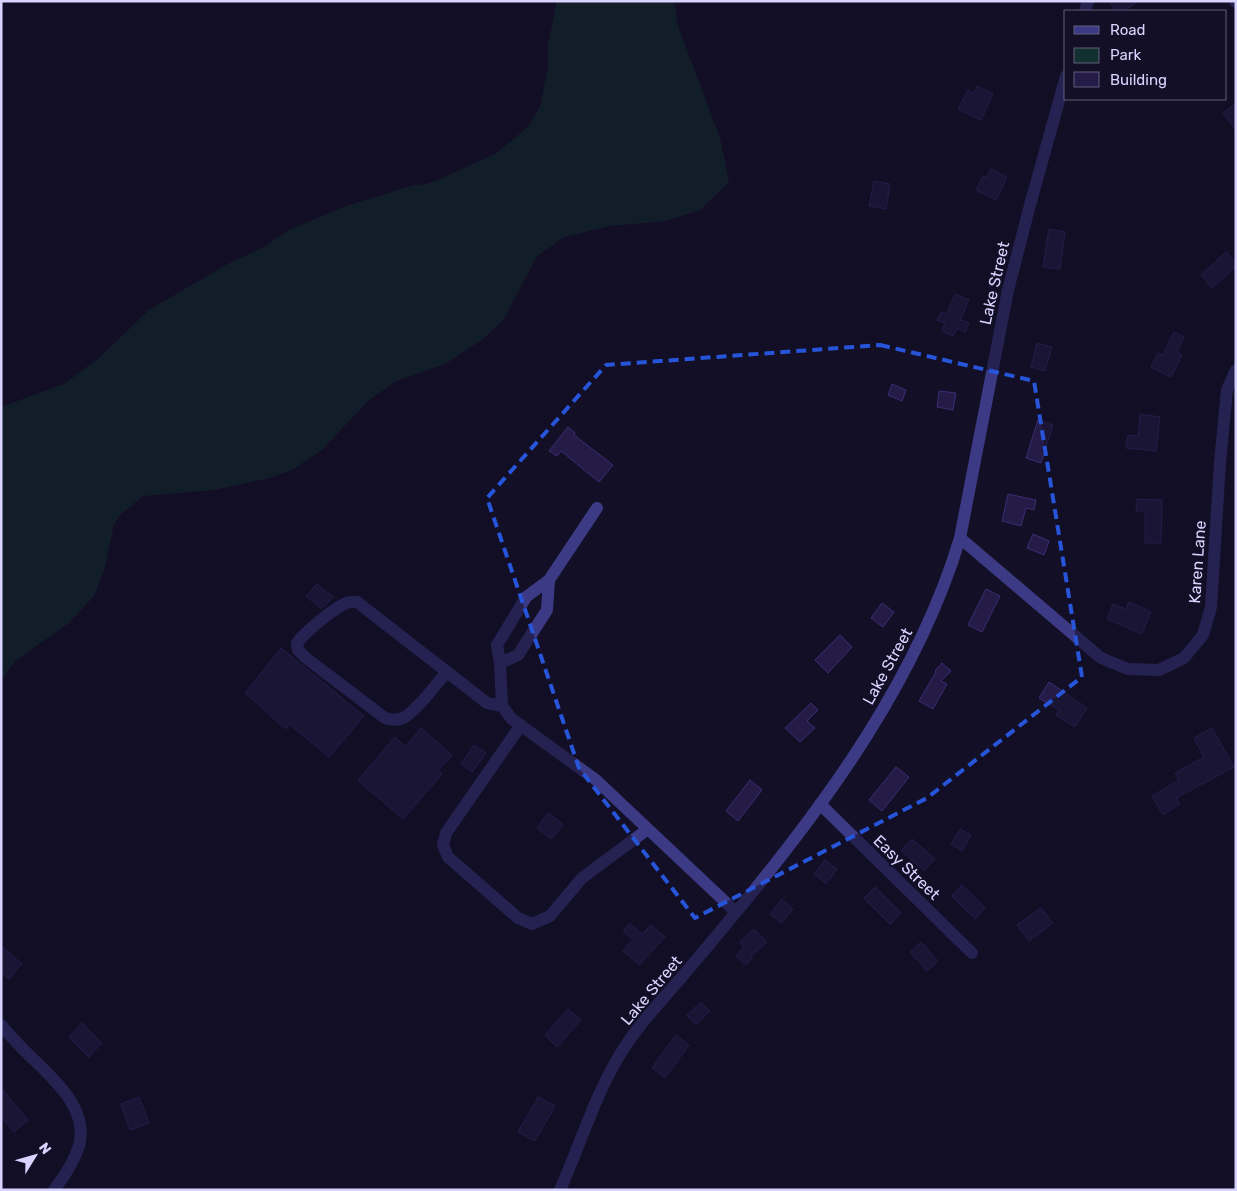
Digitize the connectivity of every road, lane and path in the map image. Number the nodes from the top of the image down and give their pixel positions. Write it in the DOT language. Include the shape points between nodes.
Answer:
graph roads {
  1 [pos="1064,83"];
  2 [pos="1236,370"];
  3 [pos="598,508"];
  4 [pos="960,538"];
  5 [pos="549,580"];
  6 [pos="500,663"];
  7 [pos="447,672"];
  8 [pos="502,706"];
  9 [pos="520,725"];
  10 [pos="820,804"];
  11 [pos="648,829"];
  12 [pos="736,912"];
  13 [pos="972,953"];
  14 [pos="1,1025"];
  15 [pos="54,1190"];
  16 [pos="560,1190"];
  1 -- 4 [label="street, Lake Street" via="1008,290"];
  2 -- 4 [label="street, Karen Lane" via="1227,390 1211,607 1203,636 1184,658 1159,670 1128,669 1101,658"];
  3 -- 5 [label="street"];
  4 -- 10 [label="street, Lake Street" via="926,630 861,744"];
  5 -- 6 [label="street" via="526,597 497,645"];
  5 -- 6 [label="street" via="547,610 518,655"];
  6 -- 8 [label="street"];
  7 -- 7 [label="street" via="357,602 341,606 303,634 296,643 306,658 385,718 394,720 404,718 414,709"];
  7 -- 8 [label="street" via="487,702"];
  8 -- 9 [label="street"];
  9 -- 11 [label="street" via="596,780"];
  9 -- 11 [label="street" via="446,833 443,845 457,866 518,918 532,924 550,916 582,878"];
  10 -- 12 [label="street, Lake Street"];
  10 -- 13 [label="street, Easy Street"];
  11 -- 12 [label="street"];
  12 -- 16 [label="street, Lake Street" via="627,1043 598,1094"];
  14 -- 15 [label="street" via="62,1088 78,1113 81,1127 79,1146"];
}
